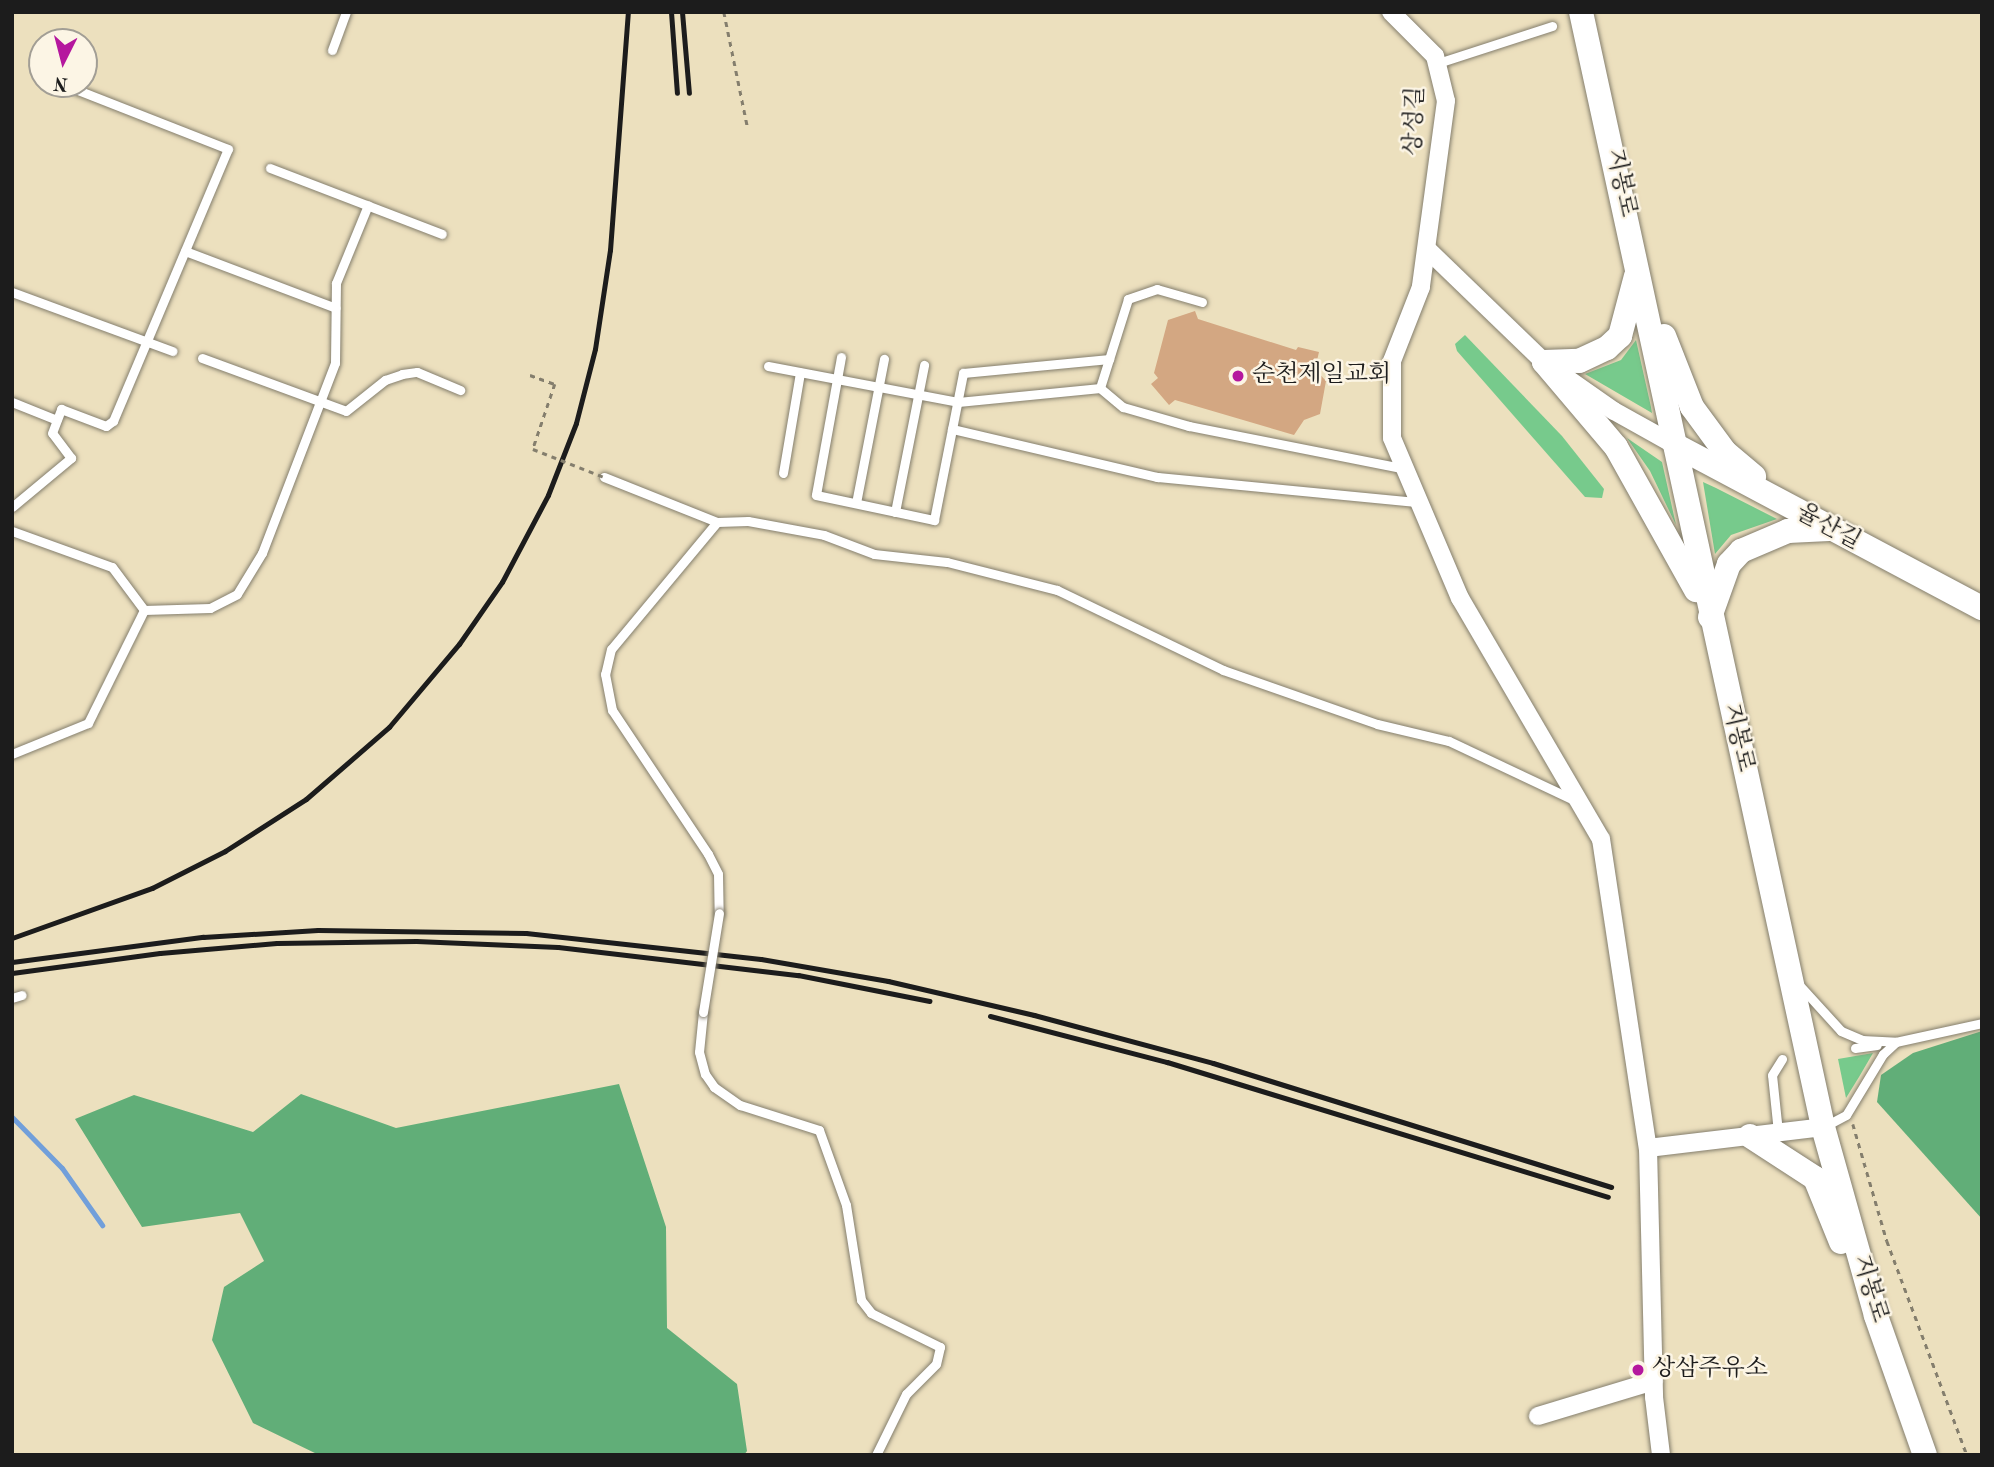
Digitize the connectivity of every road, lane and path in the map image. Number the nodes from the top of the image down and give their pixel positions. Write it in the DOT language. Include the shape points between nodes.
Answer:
graph roads {
  1 [pos="346,12"];
  2 [pos="724,12"];
  3 [pos="1391,12"];
  4 [pos="1581,12"];
  5 [pos="1552,26"];
  6 [pos="332,50"];
  7 [pos="1438,63"];
  8 [pos="98,98"];
  9 [pos="748,129"];
  10 [pos="270,168"];
  11 [pos="368,205"];
  12 [pos="442,234"];
  13 [pos="1428,250"];
  14 [pos="185,251"];
  15 [pos="1638,268"];
  16 [pos="12,292"];
  17 [pos="1202,302"];
  18 [pos="336,308"];
  19 [pos="147,342"];
  20 [pos="172,351"];
  21 [pos="202,358"];
  22 [pos="841,358"];
  23 [pos="884,359"];
  24 [pos="1109,359"];
  25 [pos="1544,362"];
  26 [pos="924,365"];
  27 [pos="768,366"];
  28 [pos="800,372"];
  29 [pos="530,375"];
  30 [pos="837,379"];
  31 [pos="879,387"];
  32 [pos="1100,388"];
  33 [pos="460,390"];
  34 [pos="919,395"];
  35 [pos="12,402"];
  36 [pos="958,402"];
  37 [pos="319,404"];
  38 [pos="57,420"];
  39 [pos="953,429"];
  40 [pos="1675,445"];
  41 [pos="1402,468"];
  42 [pos="783,473"];
  43 [pos="604,477"];
  44 [pos="1417,502"];
  45 [pos="856,503"];
  46 [pos="12,507"];
  47 [pos="895,512"];
  48 [pos="716,522"];
  49 [pos="1829,529"];
  50 [pos="12,531"];
  51 [pos="1982,608"];
  52 [pos="144,610"];
  53 [pos="1710,617"];
  54 [pos="12,754"];
  55 [pos="1576,801"];
  56 [pos="1789,972"];
  57 [pos="1982,1023"];
  58 [pos="1896,1042"];
  59 [pos="1854,1048"];
  60 [pos="1782,1059"];
  61 [pos="1849,1110"];
  62 [pos="1823,1126"];
  63 [pos="1778,1132"];
  64 [pos="1750,1136"];
  65 [pos="1648,1148"];
  66 [pos="1871,1297"];
  67 [pos="1654,1381"];
  68 [pos="1538,1416"];
  69 [pos="876,1455"];
  70 [pos="1661,1455"];
  71 [pos="1925,1455"];
  72 [pos="1967,1455"];
  1 -- 6 [label="lane"];
  2 -- 9 [label="path"];
  3 -- 7 [label="street, 상성길"];
  4 -- 15 [label="main road, 지봉로"];
  5 -- 7 [label="lane"];
  7 -- 13 [label="street, 상성길" via="1446,120"];
  8 -- 14 [label="lane" via="228,149"];
  10 -- 11 [label="lane"];
  11 -- 12 [label="lane"];
  11 -- 18 [label="lane" via="341,264"];
  13 -- 25 [label="street"];
  13 -- 41 [label="street, 상성길" via="1421,287 1399,339 1389,385 1392,438"];
  14 -- 18 [label="lane"];
  14 -- 19 [label="lane"];
  15 -- 25 [label="main road" via="1620,336 1592,358"];
  15 -- 40 [label="main road, 지봉로"];
  15 -- 49 [label="main road" via="1692,407 1706,429 1747,471"];
  16 -- 19 [label="lane"];
  17 -- 24 [label="lane" via="1157,289 1128,299"];
  18 -- 37 [label="lane" via="334,363"];
  19 -- 20 [label="lane"];
  19 -- 38 [label="lane" via="113,421 106,426 61,409"];
  21 -- 37 [label="lane"];
  22 -- 30 [label="lane"];
  23 -- 31 [label="lane"];
  24 -- 32 [label="lane"];
  24 -- 36 [label="lane" via="963,373"];
  25 -- 40 [label="street" via="1614,411"];
  25 -- 53 [label="main road" via="1616,447"];
  26 -- 34 [label="lane"];
  27 -- 28 [label="lane"];
  28 -- 30 [label="lane"];
  28 -- 42 [label="lane"];
  29 -- 43 [label="path, bridge" via="555,384 533,449"];
  30 -- 31 [label="lane"];
  30 -- 45 [label="lane" via="816,495"];
  31 -- 34 [label="lane"];
  31 -- 45 [label="lane"];
  32 -- 36 [label="lane"];
  32 -- 41 [label="lane" via="1123,407 1189,426"];
  33 -- 37 [label="lane" via="417,372 385,380 346,411"];
  34 -- 36 [label="lane"];
  34 -- 47 [label="lane"];
  35 -- 38 [label="lane"];
  36 -- 39 [label="lane"];
  37 -- 52 [label="lane" via="262,553 237,594 210,608"];
  38 -- 46 [label="lane" via="52,433 71,458"];
  39 -- 44 [label="lane" via="1157,477"];
  39 -- 47 [label="lane" via="934,520"];
  40 -- 49 [label="main road, 율산길"];
  40 -- 53 [label="main road, 지봉로"];
  41 -- 44 [label="street, 상성길"];
  43 -- 48 [label="lane"];
  44 -- 55 [label="street, 상성길" via="1460,597"];
  45 -- 47 [label="lane"];
  48 -- 55 [label="lane" via="748,521 824,535 874,554 947,562 1057,590 1223,670 1377,724 1449,741"];
  48 -- 69 [label="lane, bridge" via="611,649 605,674 612,710 718,874 719,913 699,1052 705,1074 714,1087 740,1105 819,1130 846,1205 861,1300 871,1313 940,1346 936,1364 906,1394"];
  49 -- 51 [label="main road, 율산길"];
  49 -- 53 [label="main road" via="1788,531 1741,551 1729,564"];
  50 -- 52 [label="lane" via="112,567"];
  52 -- 54 [label="lane" via="88,723"];
  53 -- 56 [label="main road, 지봉로"];
  55 -- 65 [label="street, 상성길" via="1597,830 1605,859"];
  56 -- 58 [label="lane" via="1841,1031 1862,1040"];
  56 -- 62 [label="main road, 지봉로"];
  57 -- 58 [label="lane"];
  58 -- 59 [label="lane"];
  58 -- 61 [label="lane" via="1883,1054"];
  60 -- 63 [label="lane" via="1772,1075"];
  61 -- 62 [label="lane" via="1835,1123"];
  61 -- 72 [label="path" via="1886,1241"];
  62 -- 63 [label="street"];
  62 -- 66 [label="main road, 지봉로"];
  63 -- 64 [label="street"];
  64 -- 65 [label="street"];
  64 -- 66 [label="main road" via="1815,1178 1841,1242"];
  65 -- 67 [label="street, 상성길"];
  66 -- 71 [label="main road, 지봉로"];
  67 -- 68 [label="street"];
  67 -- 70 [label="street, 상성길"];
}
